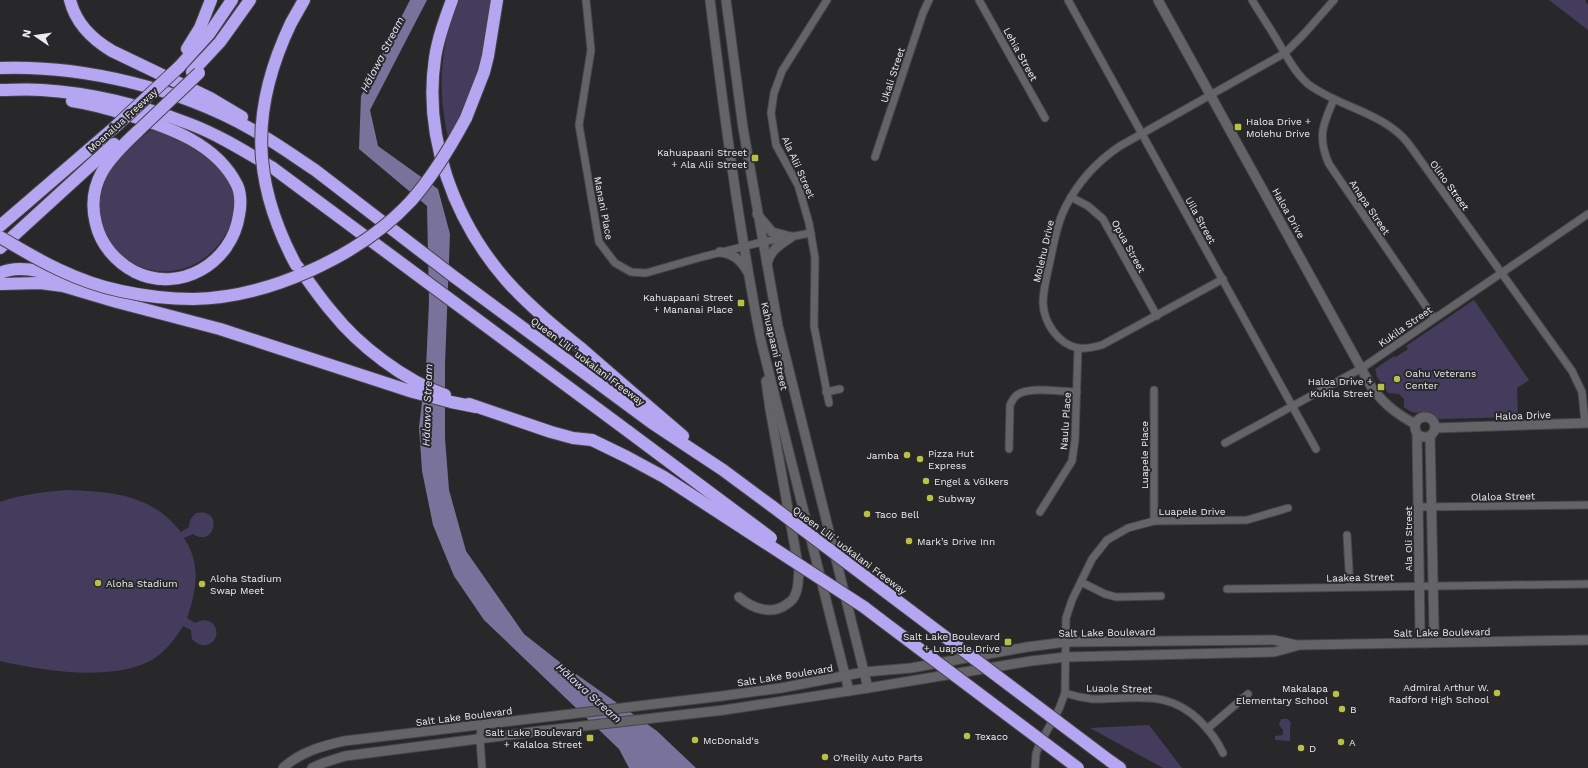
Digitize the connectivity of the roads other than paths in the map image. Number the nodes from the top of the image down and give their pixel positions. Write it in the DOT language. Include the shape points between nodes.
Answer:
graph roads {
  1 [pos="70,0"];
  2 [pos="211,0"];
  3 [pos="232,0"];
  4 [pos="250,0"];
  5 [pos="304,0"];
  6 [pos="452,0"];
  7 [pos="497,0"];
  8 [pos="586,0"];
  9 [pos="710,0"];
  10 [pos="726,0"];
  11 [pos="827,0"];
  12 [pos="929,0"];
  13 [pos="979,0"];
  14 [pos="1068,0"];
  15 [pos="1158,0"];
  16 [pos="1252,0"];
  17 [pos="1334,0"];
  18 [pos="1285,53"];
  19 [pos="176,66"];
  20 [pos="0,68"];
  21 [pos="0,90"];
  22 [pos="1211,95"];
  23 [pos="1334,99"];
  24 [pos="1045,118"];
  25 [pos="135,130"];
  26 [pos="1142,133"];
  27 [pos="293,154"];
  28 [pos="875,157"];
  29 [pos="1071,197"];
  30 [pos="757,214"];
  31 [pos="1588,214"];
  32 [pos="0,226"];
  33 [pos="811,233"];
  34 [pos="0,237"];
  35 [pos="791,237"];
  36 [pos="762,242"];
  37 [pos="744,247"];
  38 [pos="0,248"];
  39 [pos="720,252"];
  40 [pos="767,264"];
  41 [pos="0,272"];
  42 [pos="748,273"];
  43 [pos="1502,273"];
  44 [pos="1223,280"];
  45 [pos="0,284"];
  46 [pos="120,291"];
  47 [pos="1157,316"];
  48 [pos="1434,318"];
  49 [pos="762,341"];
  50 [pos="1078,348"];
  51 [pos="1362,368"];
  52 [pos="840,389"];
  53 [pos="1154,390"];
  54 [pos="826,392"];
  55 [pos="1076,392"];
  56 [pos="450,400"];
  57 [pos="829,404"];
  58 [pos="1293,407"];
  59 [pos="1586,423"];
  60 [pos="1415,424"];
  61 [pos="1435,428"];
  62 [pos="1417,434"];
  63 [pos="1430,436"];
  64 [pos="1225,443"];
  65 [pos="1009,450"];
  66 [pos="1316,450"];
  67 [pos="723,470"];
  68 [pos="1588,505"];
  69 [pos="1419,507"];
  70 [pos="1288,508"];
  71 [pos="1432,508"];
  72 [pos="1040,512"];
  73 [pos="1154,521"];
  74 [pos="1348,535"];
  75 [pos="1081,582"];
  76 [pos="1588,584"];
  77 [pos="1433,586"];
  78 [pos="1350,587"];
  79 [pos="1420,587"];
  80 [pos="1227,589"];
  81 [pos="1161,596"];
  82 [pos="739,597"];
  83 [pos="864,607"];
  84 [pos="1588,640"];
  85 [pos="1066,642"];
  86 [pos="1427,642"];
  87 [pos="1297,646"];
  88 [pos="1066,657"];
  89 [pos="864,672"];
  90 [pos="845,676"];
  91 [pos="868,688"];
  92 [pos="849,691"];
  93 [pos="1065,694"];
  94 [pos="1248,694"];
  95 [pos="481,724"];
  96 [pos="1208,729"];
  97 [pos="480,739"];
  98 [pos="1223,753"];
  99 [pos="283,768"];
  100 [pos="312,768"];
  101 [pos="482,768"];
  102 [pos="1035,768"];
  103 [pos="1078,768"];
  104 [pos="1120,768"];
  1 -- 27 [label="highway" via="78,20 99,43 225,106"];
  2 -- 19 [label="highway" via="193,42"];
  3 -- 19 [label="highway" via="209,34"];
  4 -- 25 [label="highway, bridge" via="208,63"];
  5 -- 56 [label="highway, bridge" via="279,49 266,94 262,123 262,155 263,174 270,205 296,265 332,313 374,354 401,373"];
  6 -- 67 [label="highway" via="438,46 433,104 439,149 447,178 464,218 494,266 520,294"];
  7 -- 46 [label="highway, bridge" via="484,72 466,118 439,166 411,201 385,226 344,254 316,269 269,286 193,299"];
  8 -- 39 [label="street, Manani Place" via="591,50 579,125 599,242 615,263 631,272 646,273"];
  9 -- 37 [label="main road, Kahuapaani Street"];
  10 -- 30 [label="main road, Kahuapaani Street"];
  11 -- 33 [label="street, Ala Alii Street" via="785,65 771,105 776,144 798,185 805,203"];
  12 -- 28 [label="street, Ukali Street"];
  13 -- 24 [label="street, Lehia Street"];
  14 -- 26 [label="street, Uila Street"];
  15 -- 22 [label="main road, Haloa Drive"];
  16 -- 18 [label="street, Olino Street"];
  17 -- 18 [label="street, Molehu Drive"];
  18 -- 22 [label="street, Molehu Drive"];
  18 -- 23 [label="street, Olino Street" via="1303,80"];
  19 -- 32 [label="highway"];
  20 -- 27 [label="highway, Queen Liliʻuokalani Freeway" via="60,70 139,85 184,99 233,119"];
  21 -- 25 [label="highway" via="102,107 161,124 196,142 214,156 238,186 239,220 233,237 221,255 204,269 188,276 162,279 134,271 110,252 98,230 94,205 98,180 111,158"];
  21 -- 83 [label="highway, bridge" via="42,90 126,103 190,124 234,145 273,168"];
  22 -- 26 [label="street, Molehu Drive"];
  22 -- 51 [label="main road, Haloa Drive"];
  23 -- 43 [label="street, Olino Street" via="1385,124 1404,138"];
  23 -- 48 [label="street, Anapa Street" via="1322,130 1322,143 1329,164"];
  25 -- 38 [label="highway, Moanalua Freeway"];
  26 -- 29 [label="street, Molehu Drive" via="1108,153 1079,184"];
  26 -- 44 [label="street, Uila Street"];
  27 -- 67 [label="highway, Queen Liliʻuokalani Freeway" via="652,423"];
  29 -- 47 [label="street, Opua Street" via="1088,206 1103,220"];
  29 -- 50 [label="street, Molehu Drive" via="1055,234 1043,302 1045,318 1053,331 1063,341"];
  30 -- 35 [label="main road" via="772,232"];
  30 -- 36 [label="main road, Kahuapaani Street"];
  31 -- 43 [label="street, Kukila Street"];
  33 -- 35 [label="street, Manani Place"];
  33 -- 54 [label="street, Ala Alii Street" via="815,273 814,326"];
  34 -- 46 [label="highway, bridge" via="40,261 79,278"];
  35 -- 36 [label="street, Manani Place"];
  35 -- 40 [label="main road" via="773,249"];
  36 -- 37 [label="street, Manani Place"];
  36 -- 40 [label="main road, Kahuapaani Street"];
  37 -- 39 [label="street, Manani Place"];
  37 -- 42 [label="main road, Kahuapaani Street"];
  39 -- 42 [label="main road" via="732,254 743,263"];
  40 -- 89 [label="main road, Kahuapaani Street" via="778,326"];
  41 -- 46 [label="highway, bridge" via="20,269 37,271"];
  42 -- 49 [label="main road, Kahuapaani Street"];
  43 -- 48 [label="street, Kukila Street"];
  43 -- 59 [label="street, Olino Street" via="1576,377 1582,392"];
  44 -- 47 [label="street"];
  44 -- 58 [label="street, Uila Street"];
  45 -- 56 [label="highway" via="40,283 63,286 220,329 413,392"];
  47 -- 50 [label="street" via="1102,345"];
  48 -- 51 [label="street, Kukila Street"];
  49 -- 82 [label="main road" via="770,409 799,570 798,585 795,596 783,607 774,610 754,607"];
  49 -- 90 [label="main road, Kahuapaani Street"];
  50 -- 55 [label="street, Naulu Place"];
  51 -- 58 [label="street, Kukila Street"];
  51 -- 60 [label="main road, Haloa Drive" via="1372,388 1383,402"];
  52 -- 54 [label="street"];
  53 -- 73 [label="street, Luapele Place"];
  54 -- 57 [label="street, Ala Alii Street"];
  55 -- 65 [label="street" via="1031,390 1017,395 1010,405"];
  55 -- 72 [label="street, Naulu Place" via="1072,461"];
  56 -- 83 [label="highway, bridge" via="551,432 592,440 622,454 664,477"];
  58 -- 64 [label="street, Kukila Street"];
  58 -- 66 [label="street, Uila Street"];
  59 -- 61 [label="main road, Haloa Drive"];
  60 -- 61 [label="main road" via="1425,417 1431,419"];
  60 -- 62 [label="main road"];
  61 -- 63 [label="main road"];
  62 -- 63 [label="main road"];
  62 -- 69 [label="main road, Ala Oli Street"];
  63 -- 71 [label="main road"];
  67 -- 104 [label="highway, Queen Liliʻuokalani Freeway, bridge"];
  68 -- 71 [label="street, Olaloa Street"];
  69 -- 71 [label="street, Olaloa Street"];
  69 -- 79 [label="main road, Ala Oli Street"];
  70 -- 73 [label="street, Luapele Drive" via="1246,520"];
  71 -- 77 [label="main road"];
  73 -- 75 [label="street, Luapele Drive" via="1128,528 1107,540 1092,559"];
  74 -- 78 [label="street"];
  75 -- 81 [label="street" via="1116,597"];
  75 -- 85 [label="street, Luapele Drive" via="1066,618"];
  76 -- 77 [label="street, Laakea Street"];
  77 -- 79 [label="street, Laakea Street"];
  77 -- 86 [label="main road" via="1434,630"];
  78 -- 79 [label="street, Laakea Street"];
  78 -- 80 [label="street, Laakea Street"];
  79 -- 86 [label="main road, Ala Oli Street" via="1420,631"];
  83 -- 103 [label="highway, bridge"];
  84 -- 86 [label="main road, Salt Lake Boulevard"];
  85 -- 87 [label="main road, Salt Lake Boulevard" via="1274,640"];
  85 -- 88 [label="street, Luapele Drive"];
  85 -- 89 [label="main road, Salt Lake Boulevard" via="969,656 911,668"];
  86 -- 87 [label="main road, Salt Lake Boulevard"];
  87 -- 88 [label="main road, Salt Lake Boulevard" via="1274,652"];
  88 -- 91 [label="main road, Salt Lake Boulevard"];
  88 -- 93 [label="street, Luapele Drive"];
  89 -- 90 [label="main road, Salt Lake Boulevard"];
  89 -- 91 [label="main road, Kahuapaani Street"];
  90 -- 92 [label="main road, Kahuapaani Street"];
  90 -- 95 [label="main road, Salt Lake Boulevard" via="781,688"];
  91 -- 92 [label="main road, Salt Lake Boulevard"];
  92 -- 97 [label="main road, Salt Lake Boulevard" via="653,719"];
  93 -- 96 [label="street, Luaole Street" via="1092,699 1158,698 1184,707"];
  93 -- 102 [label="street" via="1039,744"];
  94 -- 96 [label="street"];
  95 -- 97 [label="street"];
  95 -- 99 [label="main road, Salt Lake Boulevard" via="321,746"];
  96 -- 98 [label="street, Luaole Street" via="1218,741"];
  97 -- 100 [label="main road, Salt Lake Boulevard" via="345,756"];
  97 -- 101 [label="street"];
}
